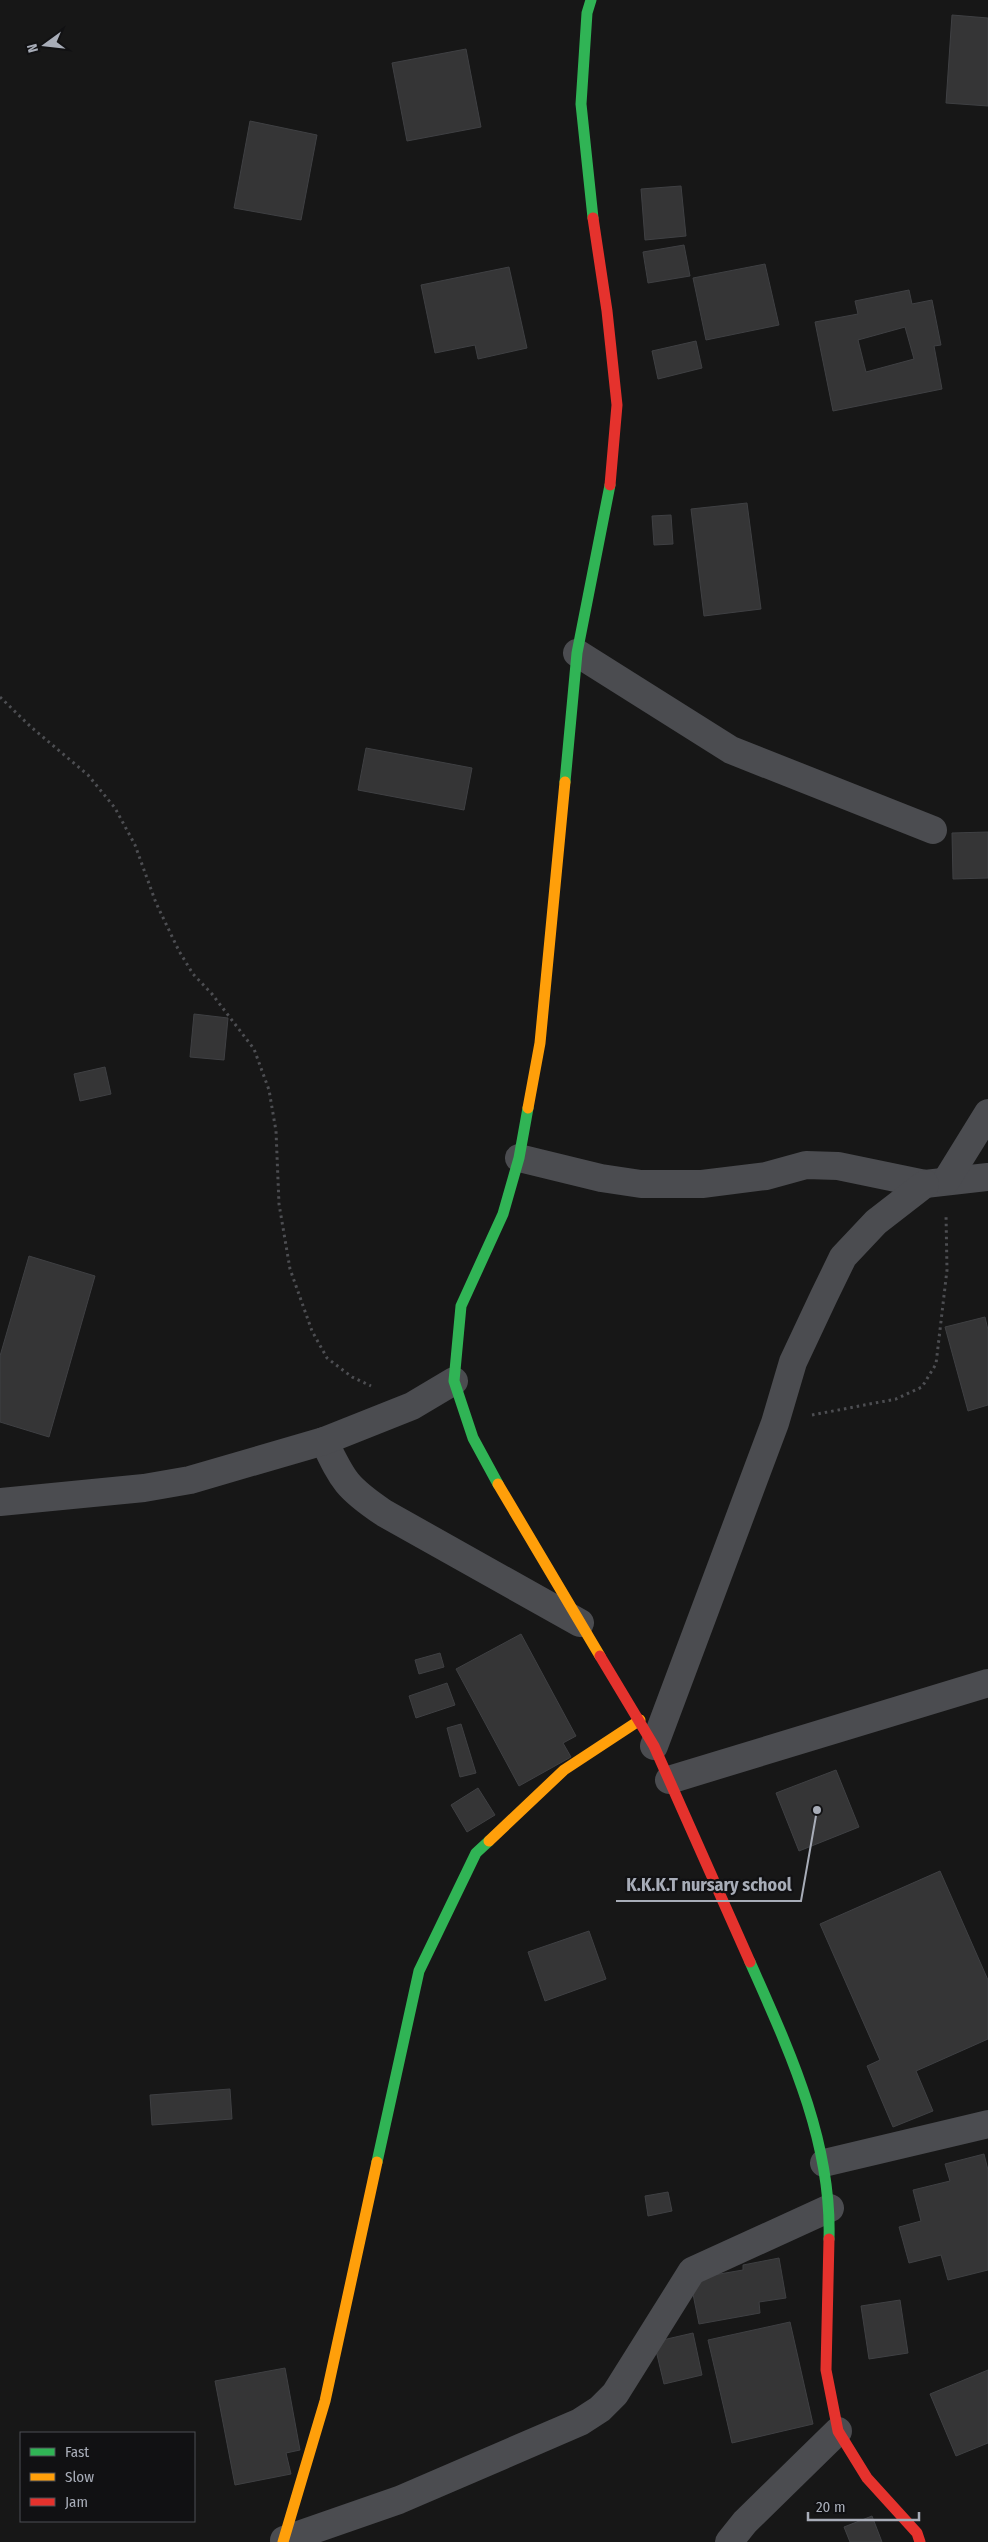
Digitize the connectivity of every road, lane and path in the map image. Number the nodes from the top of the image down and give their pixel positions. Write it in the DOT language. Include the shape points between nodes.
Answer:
graph roads {
  1 [pos="591,0"];
  2 [pos="577,653"];
  3 [pos="0,697"];
  4 [pos="933,830"];
  5 [pos="988,1113"];
  6 [pos="519,1158"];
  7 [pos="988,1177"];
  8 [pos="936,1183"];
  9 [pos="454,1382"];
  10 [pos="412,1406"];
  11 [pos="775,1423"];
  12 [pos="324,1441"];
  13 [pos="0,1502"];
  14 [pos="580,1623"];
  15 [pos="988,1683"];
  16 [pos="640,1720"];
  17 [pos="654,1746"];
  18 [pos="669,1780"];
  19 [pos="988,2124"];
  20 [pos="824,2163"];
  21 [pos="830,2208"];
  22 [pos="838,2431"];
  23 [pos="284,2541"];
  24 [pos="729,2542"];
  25 [pos="920,2542"];
  1 -- 2 [label="street" via="587,13 581,104 589,193 617,404 609,493"];
  2 -- 4 [label="street" via="731,750"];
  2 -- 6 [label="street" via="540,1043"];
  3 -- 10 [label="path" via="88,775 115,808 135,845 156,903 179,951 193,974 254,1049 269,1090 276,1131 279,1204 290,1269 312,1331 327,1358 352,1377"];
  5 -- 8 [label="street"];
  6 -- 8 [label="street" via="640,1184 702,1184 766,1176 806,1165 838,1166"];
  6 -- 9 [label="street" via="503,1214 462,1306"];
  7 -- 8 [label="street"];
  8 -- 11 [label="street" via="876,1222 844,1257 793,1362"];
  8 -- 11 [label="path" via="946,1270 936,1364 922,1387 896,1399"];
  9 -- 10 [label="street"];
  9 -- 14 [label="street" via="473,1438"];
  10 -- 12 [label="street"];
  11 -- 17 [label="street"];
  12 -- 13 [label="street" via="172,1483"];
  12 -- 14 [label="street" via="342,1478 356,1494"];
  14 -- 16 [label="street"];
  15 -- 18 [label="street"];
  16 -- 17 [label="street"];
  16 -- 23 [label="street" via="564,1770 476,1853 419,1971 325,2401"];
  17 -- 18 [label="street"];
  18 -- 20 [label="street" via="792,2056"];
  19 -- 20 [label="street"];
  20 -- 21 [label="street"];
  21 -- 22 [label="street" via="826,2370"];
  21 -- 23 [label="street" via="692,2271 615,2394 580,2422 399,2500"];
  22 -- 24 [label="street" via="745,2522"];
  22 -- 25 [label="street" via="867,2478 917,2533"];
}
